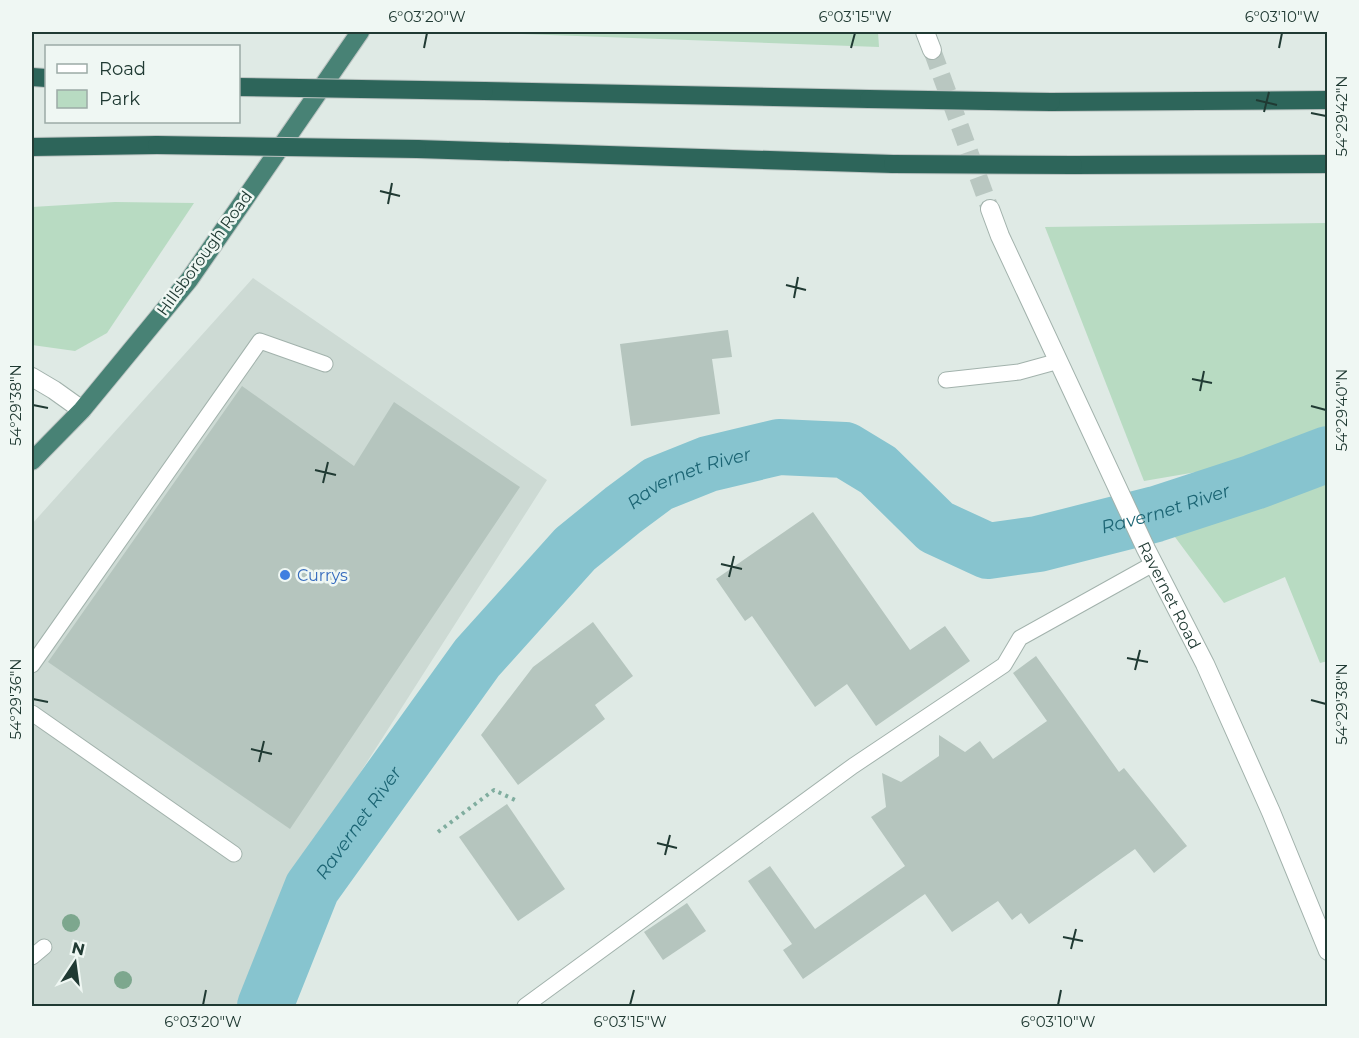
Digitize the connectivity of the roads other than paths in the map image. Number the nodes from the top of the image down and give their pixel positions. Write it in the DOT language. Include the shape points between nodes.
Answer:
graph roads {
  1 [pos="360,32"];
  2 [pos="925,32"];
  3 [pos="932,50"];
  4 [pos="240,87"];
  5 [pos="1328,100"];
  6 [pos="33,148"];
  7 [pos="1328,164"];
  8 [pos="990,209"];
  9 [pos="1059,361"];
  10 [pos="325,364"];
  11 [pos="32,377"];
  12 [pos="946,380"];
  13 [pos="82,410"];
  14 [pos="32,461"];
  15 [pos="1150,556"];
  16 [pos="32,666"];
  17 [pos="32,713"];
  18 [pos="234,854"];
  19 [pos="44,947"];
  20 [pos="1327,948"];
  21 [pos="32,957"];
  22 [pos="525,1006"];
  1 -- 13 [label="highway, Hillsborough Road" via="189,280"];
  2 -- 3 [label="street"];
  4 -- 5 [label="highway, bridge" via="1051,102"];
  6 -- 7 [label="highway, bridge" via="157,145 417,149 893,164"];
  8 -- 9 [label="street, Ravernet Road"];
  9 -- 12 [label="lane" via="1019,372"];
  9 -- 15 [label="street, Ravernet Road"];
  10 -- 16 [label="lane" via="260,341"];
  11 -- 13 [label="street"];
  13 -- 14 [label="highway, Hillsborough Road"];
  15 -- 20 [label="street, Ravernet Road" via="1210,675"];
  15 -- 22 [label="lane" via="1020,638 1004,665 853,766"];
  17 -- 18 [label="lane"];
  19 -- 21 [label="lane"];
}
